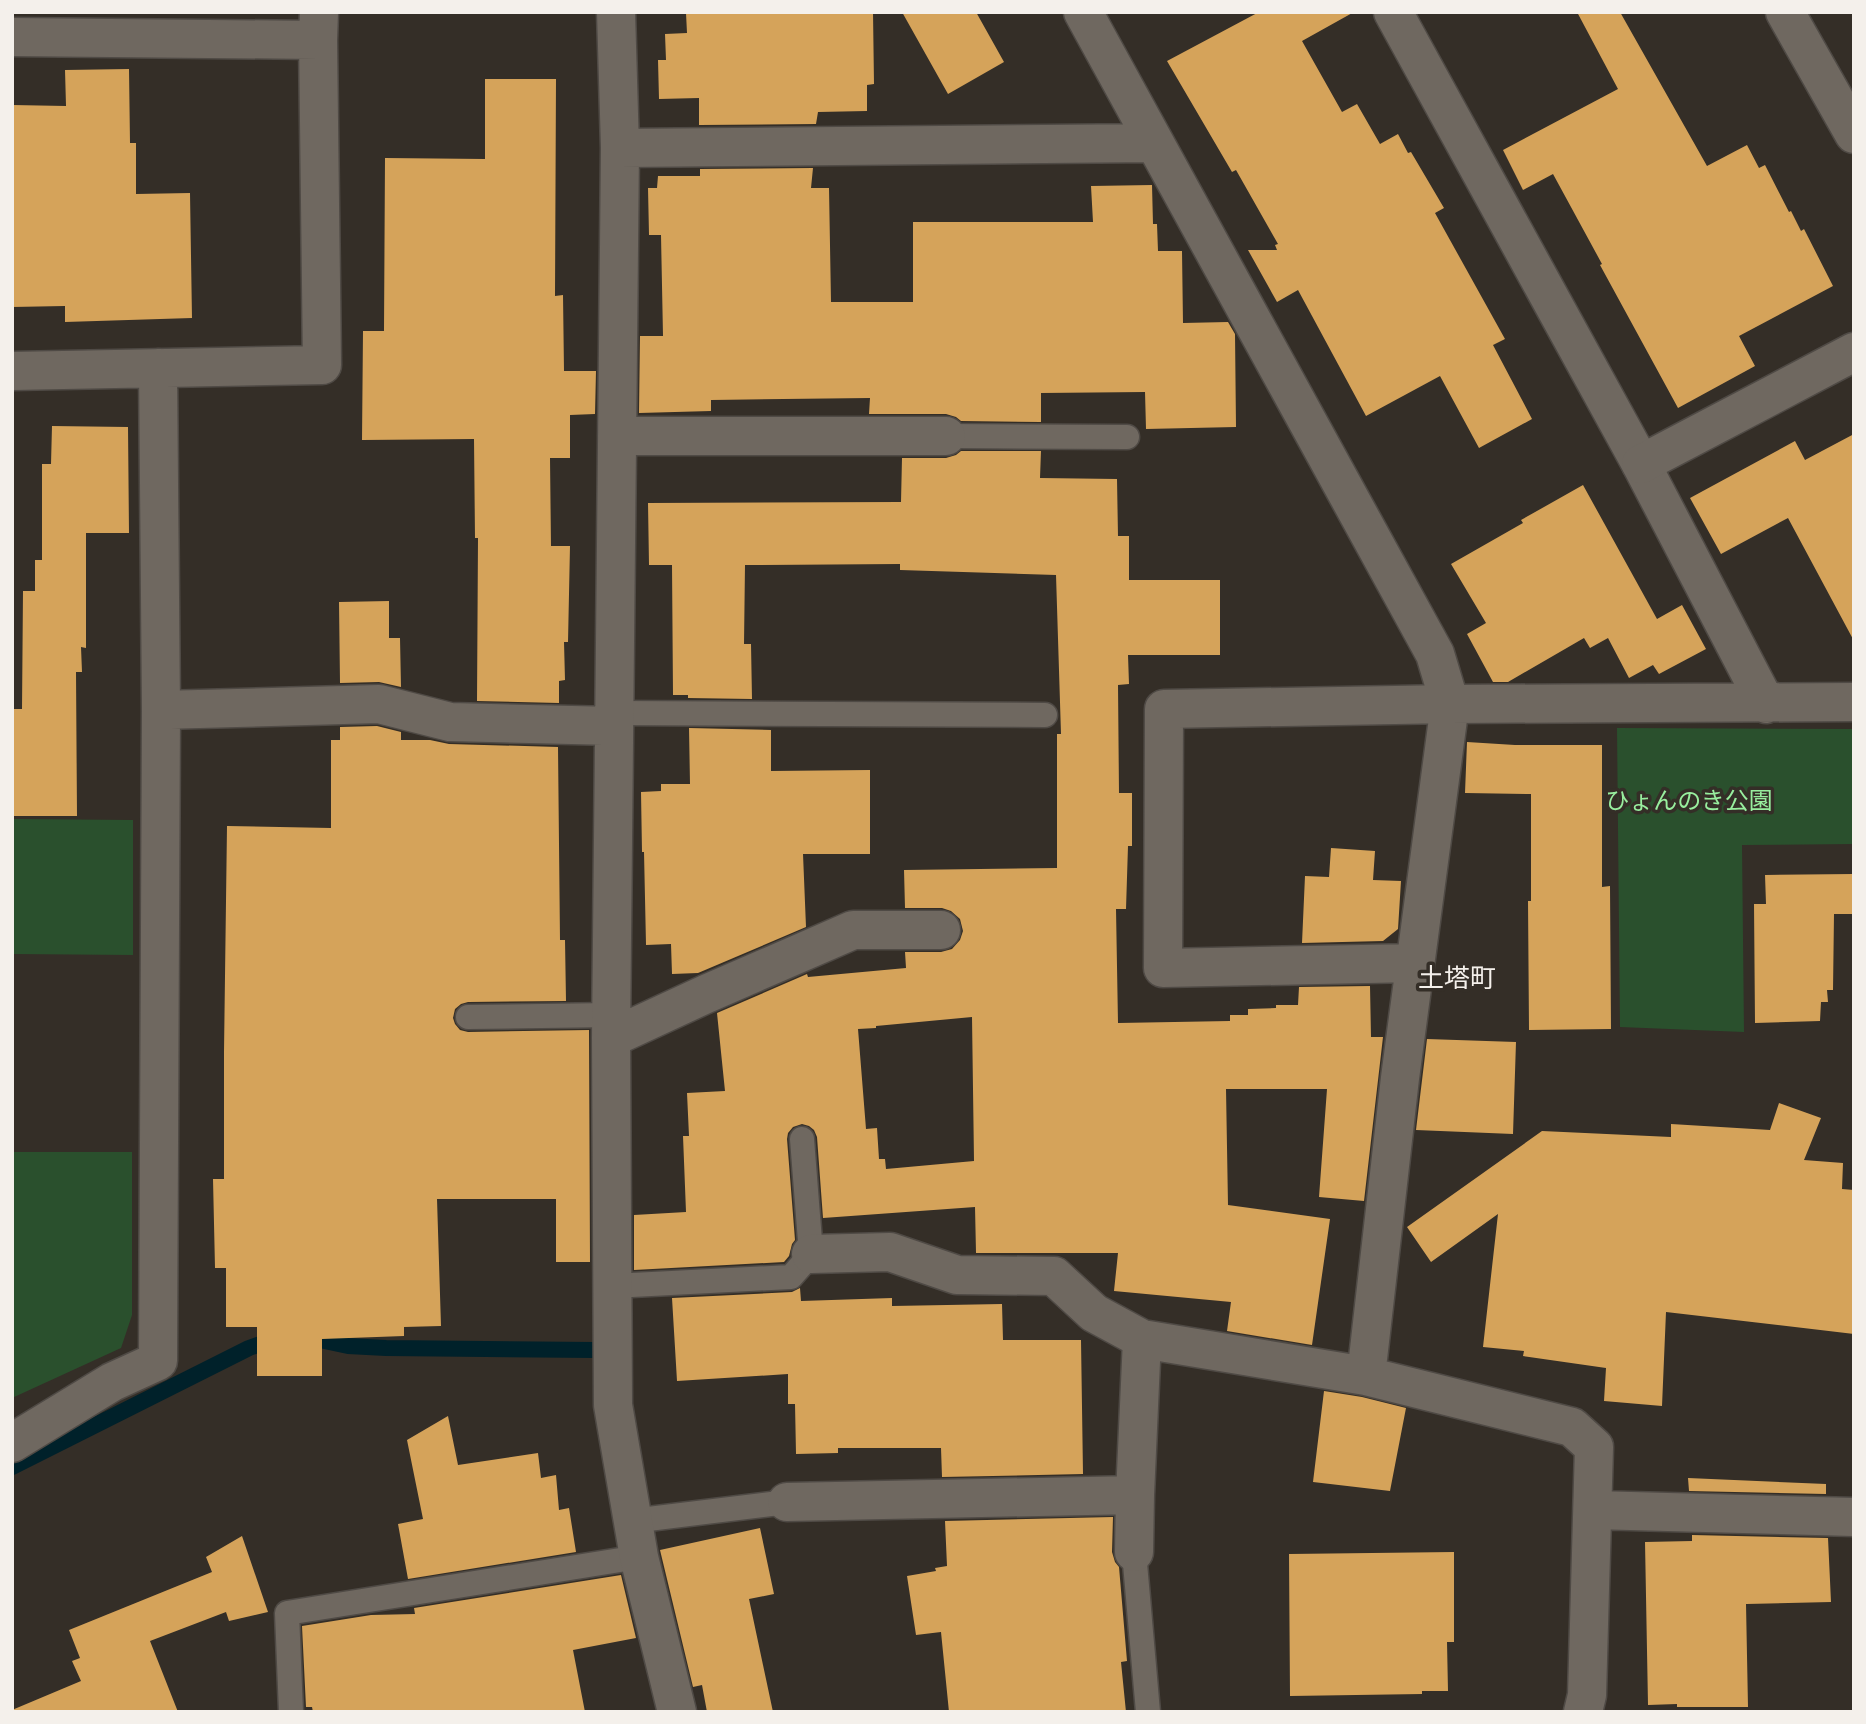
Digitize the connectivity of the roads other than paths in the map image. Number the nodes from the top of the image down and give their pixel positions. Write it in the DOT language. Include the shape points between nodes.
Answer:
graph roads {
  1 [pos="617,12"];
  2 [pos="1083,12"];
  3 [pos="1393,12"];
  4 [pos="1785,12"];
  5 [pos="318,26"];
  6 [pos="12,37"];
  7 [pos="1854,134"];
  8 [pos="1154,143"];
  9 [pos="620,148"];
  10 [pos="1854,352"];
  11 [pos="158,368"];
  12 [pos="12,371"];
  13 [pos="617,436"];
  14 [pos="946,436"];
  15 [pos="1127,437"];
  16 [pos="1642,464"];
  17 [pos="1854,702"];
  18 [pos="1450,704"];
  19 [pos="1766,704"];
  20 [pos="161,710"];
  21 [pos="1045,715"];
  22 [pos="614,719"];
  23 [pos="941,930"];
  24 [pos="1415,963"];
  25 [pos="468,1017"];
  26 [pos="611,1026"];
  27 [pos="802,1139"];
  28 [pos="811,1254"];
  29 [pos="612,1286"];
  30 [pos="1142,1339"];
  31 [pos="1366,1376"];
  32 [pos="12,1444"];
  33 [pos="1135,1495"];
  34 [pos="788,1502"];
  35 [pos="1593,1510"];
  36 [pos="1854,1517"];
  37 [pos="636,1539"];
  38 [pos="1134,1552"];
  39 [pos="291,1712"];
  40 [pos="677,1712"];
  41 [pos="1148,1712"];
  42 [pos="1583,1712"];
  1 -- 9 [label="street"];
  2 -- 8 [label="street"];
  3 -- 16 [label="street"];
  4 -- 7 [label="street"];
  5 -- 6 [label="street"];
  5 -- 11 [label="street" via="321,365"];
  8 -- 9 [label="street"];
  8 -- 18 [label="street" via="1435,653"];
  9 -- 13 [label="street"];
  10 -- 16 [label="street"];
  11 -- 12 [label="street"];
  11 -- 20 [label="street"];
  13 -- 14 [label="street"];
  13 -- 22 [label="street"];
  14 -- 15 [label="lane"];
  16 -- 19 [label="street"];
  17 -- 19 [label="street"];
  18 -- 19 [label="street"];
  18 -- 24 [label="street"];
  18 -- 24 [label="street" via="1164,709 1163,968"];
  20 -- 22 [label="street" via="379,704 450,722"];
  20 -- 32 [label="street" via="158,1361 112,1382"];
  21 -- 22 [label="lane"];
  22 -- 26 [label="street"];
  23 -- 26 [label="street" via="853,930"];
  24 -- 31 [label="street"];
  25 -- 26 [label="lane"];
  26 -- 29 [label="street"];
  27 -- 28 [label="lane"];
  28 -- 29 [label="lane" via="791,1277"];
  28 -- 30 [label="street" via="890,1252 957,1275 1054,1276 1094,1313"];
  29 -- 37 [label="street" via="613,1405"];
  30 -- 31 [label="street"];
  30 -- 33 [label="street"];
  31 -- 35 [label="street" via="1572,1427 1594,1447"];
  33 -- 34 [label="street"];
  33 -- 38 [label="street"];
  34 -- 37 [label="lane"];
  35 -- 36 [label="street"];
  35 -- 42 [label="street"];
  37 -- 39 [label="lane" via="287,1613"];
  37 -- 40 [label="street"];
  38 -- 41 [label="lane"];
}
